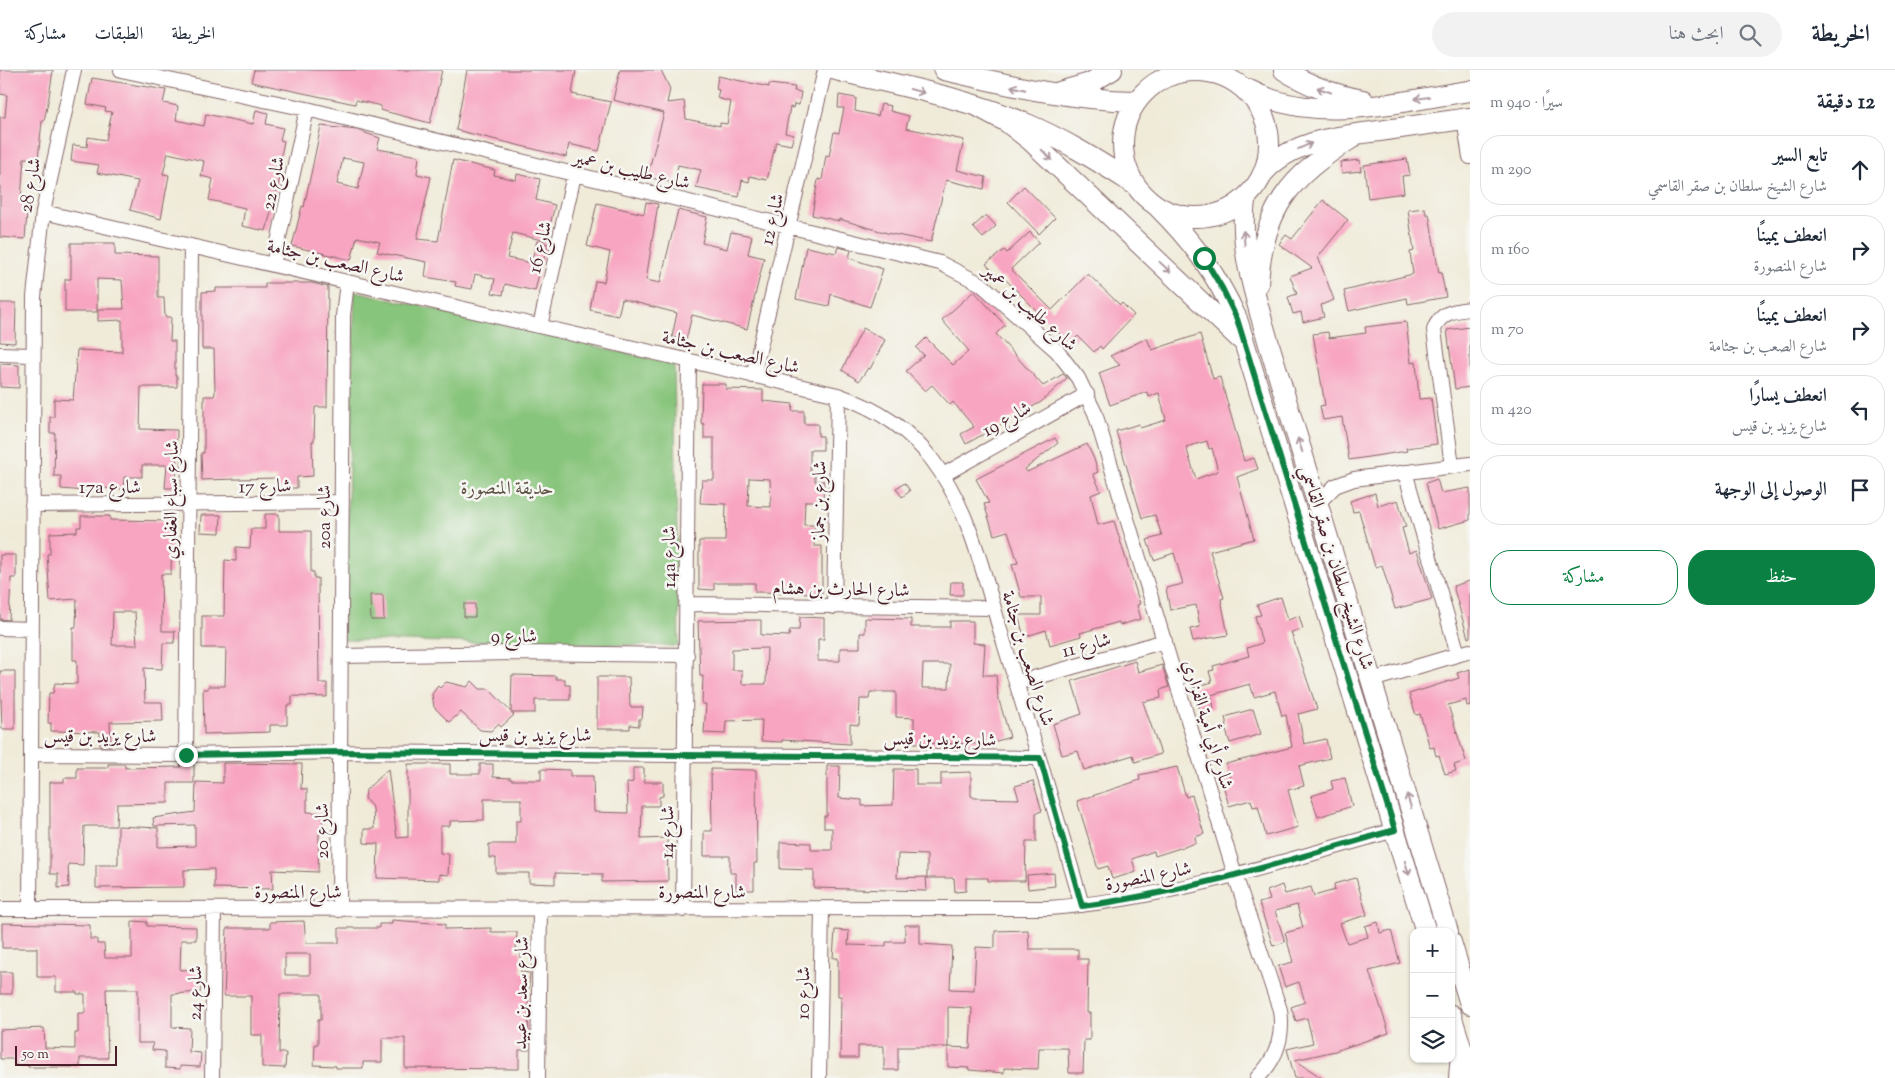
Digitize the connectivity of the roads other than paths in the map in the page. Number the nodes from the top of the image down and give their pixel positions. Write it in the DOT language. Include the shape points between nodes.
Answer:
graph roads {
  1 [pos="74,70"];
  2 [pos="121,70"];
  3 [pos="825,70"];
  4 [pos="836,70"];
  5 [pos="944,70"];
  6 [pos="1112,70"];
  7 [pos="1147,70"];
  8 [pos="1293,75"];
  9 [pos="1229,78"];
  10 [pos="1470,91"];
  11 [pos="1051,94"];
  12 [pos="1140,96"];
  13 [pos="1285,104"];
  14 [pos="1382,104"];
  15 [pos="979,107"];
  16 [pos="307,109"];
  17 [pos="1467,119"];
  18 [pos="1359,134"];
  19 [pos="1470,157"];
  20 [pos="1264,172"];
  21 [pos="574,175"];
  22 [pos="1134,184"];
  23 [pos="1245,200"];
  24 [pos="1158,206"];
  25 [pos="43,212"];
  26 [pos="788,225"];
  27 [pos="191,246"];
  28 [pos="273,265"];
  29 [pos="347,282"];
  30 [pos="1257,301"];
  31 [pos="1470,309"];
  32 [pos="540,326"];
  33 [pos="1244,343"];
  34 [pos="0,354"];
  35 [pos="32,355"];
  36 [pos="689,360"];
  37 [pos="754,376"];
  38 [pos="1087,394"];
  39 [pos="838,395"];
  40 [pos="1470,464"];
  41 [pos="1452,466"];
  42 [pos="1405,472"];
  43 [pos="1310,474"];
  44 [pos="943,475"];
  45 [pos="1342,482"];
  46 [pos="342,502"];
  47 [pos="188,504"];
  48 [pos="1317,504"];
  49 [pos="32,505"];
  50 [pos="687,604"];
  51 [pos="834,607"];
  52 [pos="994,608"];
  53 [pos="0,628"];
  54 [pos="31,629"];
  55 [pos="1165,642"];
  56 [pos="1464,652"];
  57 [pos="687,655"];
  58 [pos="341,656"];
  59 [pos="1372,680"];
  60 [pos="1016,682"];
  61 [pos="340,752"];
  62 [pos="31,754"];
  63 [pos="686,754"];
  64 [pos="186,755"];
  65 [pos="1040,758"];
  66 [pos="1395,830"];
  67 [pos="1235,875"];
  68 [pos="1082,906"];
  69 [pos="540,908"];
  70 [pos="0,909"];
  71 [pos="30,909"];
  72 [pos="214,909"];
  73 [pos="822,909"];
  74 [pos="339,910"];
  75 [pos="683,910"];
  76 [pos="1425,928"];
  77 [pos="1447,928"];
  78 [pos="1455,955"];
  79 [pos="1470,1004"];
  80 [pos="1452,1018"];
  81 [pos="1462,1052"];
  82 [pos="1470,1076"];
  83 [pos="212,1078"];
  84 [pos="538,1078"];
  85 [pos="820,1078"];
  86 [pos="1257,1078"];
  87 [pos="1460,1078"];
  1 -- 25 [label="street, شارع 28"];
  2 -- 16 [label="street, شارع طليب بن عمير"];
  3 -- 26 [label="street, شارع 12"];
  4 -- 15 [label="main road, one-way"];
  11 -- 5 [label="main road, one-way"];
  6 -- 11 [label="main road" via="1090,83"];
  7 -- 12 [label="main road"];
  8 -- 13 [label="main road" via="1295,95"];
  14 -- 8 [label="main road, one-way" via="1330,93"];
  9 -- 12 [label="main road" via="1193,70 1175,73 1158,80"];
  9 -- 13 [label="main road" via="1260,96"];
  9 -- 20 [label="main road" via="1262,111 1270,141"];
  10 -- 14 [label="main road, one-way"];
  11 -- 12 [label="main road" via="1093,100"];
  12 -- 22 [label="main road" via="1128,116 1123,133 1126,168"];
  13 -- 14 [label="main road" via="1334,109"];
  15 -- 22 [label="main road" via="1050,134"];
  15 -- 33 [label="main road, one-way" via="1007,122 1030,140"];
  16 -- 21 [label="street, شارع طليب بن عمير"];
  16 -- 28 [label="street, شارع 22"];
  17 -- 18 [label="main road"];
  17 -- 19 [label="street"];
  20 -- 18 [label="main road, one-way" via="1291,152 1312,142"];
  18 -- 30 [label="main road" via="1311,165 1283,197 1264,242"];
  20 -- 23 [label="main road"];
  21 -- 26 [label="street, شارع طليب بن عمير"];
  21 -- 32 [label="street, شارع 16"];
  22 -- 24 [label="main road"];
  23 -- 24 [label="main road" via="1212,216 1193,218"];
  30 -- 23 [label="main road, شارع الشيخ سلطان بن صقر القاسمي, one-way" via="1243,237"];
  24 -- 33 [label="main road, شارع الشيخ سلطان بن صقر القاسمي" via="1204,258 1237,319"];
  25 -- 27 [label="street, شارع الصعب بن جثامة"];
  25 -- 35 [label="street, شارع 28"];
  26 -- 37 [label="street, شارع 12"];
  26 -- 38 [label="street, شارع طليب بن عمير" via="940,262 968,275 1057,351"];
  27 -- 28 [label="street, شارع الصعب بن جثامة"];
  27 -- 47 [label="street, شارع سباع الغفاري"];
  28 -- 29 [label="street, شارع الصعب بن جثامة"];
  29 -- 32 [label="street, شارع الصعب بن جثامة"];
  29 -- 46 [label="street, 20a شارع" via="343,316"];
  43 -- 30 [label="main road, شارع الشيخ سلطان بن صقر القاسمي, one-way"];
  31 -- 41 [label="street" via="1447,313 1436,323 1434,330"];
  32 -- 36 [label="street, شارع الصعب بن جثامة"];
  33 -- 66 [label="main road, شارع الشيخ سلطان بن صقر القاسمي"];
  34 -- 35 [label="street"];
  35 -- 49 [label="street, شارع 28"];
  36 -- 37 [label="street, شارع الصعب بن جثامة"];
  36 -- 50 [label="street, 14a شارع"];
  37 -- 39 [label="street, شارع الصعب بن جثامة"];
  38 -- 44 [label="street, شارع 19"];
  38 -- 55 [label="street, شارع أبي أمية الفزاري" via="1102,433"];
  39 -- 44 [label="street, شارع الصعب بن جثامة" via="870,408 898,426 923,448"];
  39 -- 51 [label="street, شارع بن جماز"];
  40 -- 41 [label="street"];
  41 -- 42 [label="street"];
  42 -- 45 [label="street"];
  42 -- 56 [label="street"];
  43 -- 45 [label="street" via="1325,481"];
  43 -- 48 [label="main road, شارع الشيخ سلطان بن صقر القاسمي"];
  44 -- 52 [label="street, شارع الصعب بن جثامة" via="969,529"];
  45 -- 48 [label="street"];
  46 -- 47 [label="street, شارع 17"];
  46 -- 58 [label="street, 20a شارع"];
  47 -- 49 [label="street, 17a شارع"];
  47 -- 64 [label="street, شارع سباع الغفاري"];
  48 -- 59 [label="main road, شارع الشيخ سلطان بن صقر القاسمي"];
  49 -- 54 [label="street, شارع 28"];
  50 -- 51 [label="street, شارع الحارث بن هشام"];
  50 -- 57 [label="street, 14a شارع"];
  51 -- 52 [label="street, شارع الحارث بن هشام"];
  52 -- 60 [label="street, شارع الصعب بن جثامة"];
  53 -- 54 [label="street"];
  54 -- 62 [label="street, شارع 28"];
  55 -- 60 [label="street, شارع 11"];
  55 -- 67 [label="street, شارع أبي أمية الفزاري"];
  56 -- 59 [label="street"];
  57 -- 58 [label="street, شارع 9"];
  57 -- 63 [label="street, 14a شارع"];
  58 -- 61 [label="street, 20a شارع"];
  77 -- 59 [label="main road, شارع الشيخ سلطان بن صقر القاسمي, one-way"];
  60 -- 65 [label="street, شارع الصعب بن جثامة"];
  61 -- 63 [label="street, شارع يزيد بن قيس"];
  61 -- 64 [label="street, شارع يزيد بن قيس"];
  61 -- 74 [label="street, شارع 20"];
  62 -- 64 [label="street, شارع يزيد بن قيس"];
  62 -- 71 [label="street, شارع 28"];
  63 -- 65 [label="street, شارع يزيد بن قيس"];
  63 -- 75 [label="street, شارع 14"];
  65 -- 68 [label="street, شارع الصعب بن جثامة"];
  66 -- 67 [label="street, شارع المنصورة"];
  66 -- 76 [label="main road, شارع الشيخ سلطان بن صقر القاسمي, one-way"];
  67 -- 68 [label="street, شارع المنصورة" via="1142,897"];
  67 -- 86 [label="street, شارع أبي أمية الفزاري" via="1280,1010 1280,1039 1269,1064"];
  68 -- 73 [label="street, شارع المنصورة"];
  69 -- 74 [label="street, شارع المنصورة"];
  69 -- 75 [label="street, شارع المنصورة"];
  69 -- 84 [label="street, شارع سعد بن عبيد"];
  70 -- 71 [label="street, شارع المنصورة"];
  71 -- 72 [label="street, شارع المنصورة"];
  72 -- 74 [label="street, شارع المنصورة"];
  72 -- 83 [label="street, شارع 24"];
  73 -- 75 [label="street, شارع المنصورة"];
  73 -- 85 [label="street, شارع 10"];
  78 -- 79 [label="main road"];
  80 -- 81 [label="main road"];
  81 -- 82 [label="main road"];
  81 -- 87 [label="main road"];
}
